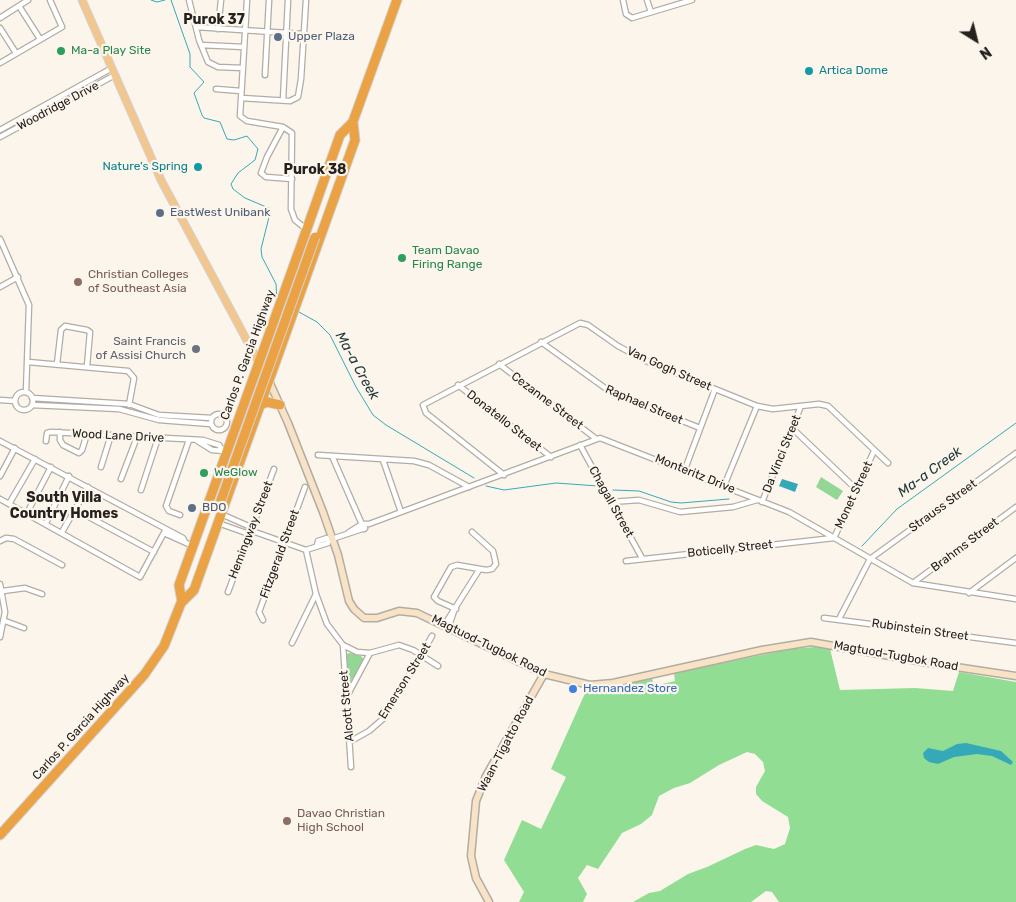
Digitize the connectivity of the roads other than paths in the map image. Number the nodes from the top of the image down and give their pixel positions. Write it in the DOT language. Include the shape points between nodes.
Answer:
graph roads {
  1 [pos="28,0"];
  2 [pos="50,0"];
  3 [pos="82,0"];
  4 [pos="189,0"];
  5 [pos="221,0"];
  6 [pos="247,0"];
  7 [pos="269,0"];
  8 [pos="288,0"];
  9 [pos="306,0"];
  10 [pos="397,0"];
  11 [pos="623,0"];
  12 [pos="647,0"];
  13 [pos="670,0"];
  14 [pos="692,0"];
  15 [pos="19,6"];
  16 [pos="670,7"];
  17 [pos="651,12"];
  18 [pos="0,18"];
  19 [pos="196,27"];
  20 [pos="0,28"];
  21 [pos="218,29"];
  22 [pos="244,31"];
  23 [pos="267,32"];
  24 [pos="285,33"];
  25 [pos="303,34"];
  26 [pos="40,39"];
  27 [pos="201,45"];
  28 [pos="244,47"];
  29 [pos="16,53"];
  30 [pos="0,63"];
  31 [pos="112,68"];
  32 [pos="243,68"];
  33 [pos="115,75"];
  34 [pos="265,75"];
  35 [pos="216,89"];
  36 [pos="241,92"];
  37 [pos="241,98"];
  38 [pos="283,100"];
  39 [pos="47,104"];
  40 [pos="50,109"];
  41 [pos="352,126"];
  42 [pos="283,127"];
  43 [pos="0,130"];
  44 [pos="0,137"];
  45 [pos="292,179"];
  46 [pos="310,233"];
  47 [pos="0,239"];
  48 [pos="301,244"];
  49 [pos="316,249"];
  50 [pos="291,271"];
  51 [pos="306,276"];
  52 [pos="18,277"];
  53 [pos="0,287"];
  54 [pos="282,297"];
  55 [pos="297,302"];
  56 [pos="274,320"];
  57 [pos="288,325"];
  58 [pos="266,342"];
  59 [pos="541,342"];
  60 [pos="280,348"];
  61 [pos="28,362"];
  62 [pos="259,362"];
  63 [pos="57,364"];
  64 [pos="499,364"];
  65 [pos="87,366"];
  66 [pos="268,381"];
  67 [pos="458,386"];
  68 [pos="715,389"];
  69 [pos="26,392"];
  70 [pos="248,392"];
  71 [pos="32,398"];
  72 [pos="0,400"];
  73 [pos="15,401"];
  74 [pos="129,404"];
  75 [pos="32,405"];
  76 [pos="260,406"];
  77 [pos="280,406"];
  78 [pos="757,406"];
  79 [pos="801,406"];
  80 [pos="242,408"];
  81 [pos="128,410"];
  82 [pos="212,418"];
  83 [pos="194,420"];
  84 [pos="211,424"];
  85 [pos="231,426"];
  86 [pos="700,428"];
  87 [pos="793,429"];
  88 [pos="60,432"];
  89 [pos="250,433"];
  90 [pos="87,434"];
  91 [pos="111,435"];
  92 [pos="137,437"];
  93 [pos="158,438"];
  94 [pos="595,438"];
  95 [pos="188,440"];
  96 [pos="0,441"];
  97 [pos="46,441"];
  98 [pos="580,445"];
  99 [pos="15,448"];
  100 [pos="225,451"];
  101 [pos="874,451"];
  102 [pos="1016,453"];
  103 [pos="318,455"];
  104 [pos="332,456"];
  105 [pos="241,457"];
  106 [pos="550,457"];
  107 [pos="35,458"];
  108 [pos="383,460"];
  109 [pos="888,463"];
  110 [pos="51,467"];
  111 [pos="101,467"];
  112 [pos="274,468"];
  113 [pos="685,470"];
  114 [pos="504,475"];
  115 [pos="0,476"];
  116 [pos="69,476"];
  117 [pos="121,478"];
  118 [pos="724,486"];
  119 [pos="88,487"];
  120 [pos="214,487"];
  121 [pos="305,487"];
  122 [pos="469,487"];
  123 [pos="141,490"];
  124 [pos="856,490"];
  125 [pos="229,492"];
  126 [pos="0,499"];
  127 [pos="760,501"];
  128 [pos="611,502"];
  129 [pos="9,504"];
  130 [pos="1016,507"];
  131 [pos="74,509"];
  132 [pos="400,512"];
  133 [pos="27,513"];
  134 [pos="180,516"];
  135 [pos="220,519"];
  136 [pos="46,523"];
  137 [pos="244,523"];
  138 [pos="252,526"];
  139 [pos="363,527"];
  140 [pos="165,531"];
  141 [pos="241,531"];
  142 [pos="62,532"];
  143 [pos="255,532"];
  144 [pos="472,532"];
  145 [pos="249,534"];
  146 [pos="834,538"];
  147 [pos="331,539"];
  148 [pos="0,541"];
  149 [pos="285,542"];
  150 [pos="189,544"];
  151 [pos="306,550"];
  152 [pos="154,552"];
  153 [pos="642,558"];
  154 [pos="1016,558"];
  155 [pos="870,559"];
  156 [pos="626,561"];
  157 [pos="62,565"];
  158 [pos="479,570"];
  159 [pos="913,583"];
  160 [pos="0,584"];
  161 [pos="3,591"];
  162 [pos="228,592"];
  163 [pos="969,593"];
  164 [pos="42,594"];
  165 [pos="316,594"];
  166 [pos="183,598"];
  167 [pos="1016,598"];
  168 [pos="455,610"];
  169 [pos="824,618"];
  170 [pos="840,619"];
  171 [pos="263,620"];
  172 [pos="5,621"];
  173 [pos="447,625"];
  174 [pos="24,628"];
  175 [pos="432,636"];
  176 [pos="0,637"];
  177 [pos="292,643"];
  178 [pos="1016,643"];
  179 [pos="343,645"];
  180 [pos="370,653"];
  181 [pos="420,655"];
  182 [pos="438,666"];
  183 [pos="544,674"];
  184 [pos="1016,676"];
  185 [pos="346,699"];
  186 [pos="351,741"];
  187 [pos="352,767"];
  188 [pos="0,835"];
  189 [pos="489,902"];
  1 -- 15 [label="street"];
  2 -- 26 [label="street" via="62,27"];
  3 -- 31 [label="main road"];
  4 -- 19 [label="street"];
  5 -- 21 [label="street"];
  6 -- 22 [label="street"];
  7 -- 23 [label="street"];
  8 -- 24 [label="street"];
  9 -- 25 [label="street"];
  10 -- 41 [label="highway, Carlos P. Garcia Highway"];
  11 -- 17 [label="street" via="625,12 632,18"];
  12 -- 17 [label="street"];
  13 -- 16 [label="street"];
  14 -- 16 [label="street"];
  15 -- 18 [label="street"];
  15 -- 26 [label="street"];
  16 -- 17 [label="street"];
  19 -- 21 [label="street"];
  19 -- 27 [label="street"];
  20 -- 29 [label="street"];
  21 -- 22 [label="street"];
  22 -- 23 [label="street"];
  22 -- 28 [label="street"];
  23 -- 24 [label="street"];
  23 -- 34 [label="street"];
  24 -- 25 [label="street"];
  24 -- 38 [label="street"];
  25 -- 38 [label="street" via="299,94 292,101"];
  26 -- 29 [label="street"];
  27 -- 28 [label="street"];
  27 -- 32 [label="street" via="208,62 215,66"];
  28 -- 32 [label="street"];
  29 -- 30 [label="street"];
  31 -- 33 [label="main road"];
  31 -- 39 [label="street, Woodridge Drive"];
  32 -- 36 [label="street"];
  33 -- 40 [label="street, Woodridge Drive"];
  33 -- 62 [label="main road" via="177,213"];
  35 -- 36 [label="street"];
  36 -- 37 [label="street"];
  37 -- 38 [label="street"];
  37 -- 42 [label="street" via="240,116 244,120"];
  39 -- 40 [label="street"];
  39 -- 43 [label="street, Woodridge Drive"];
  40 -- 44 [label="street, Woodridge Drive"];
  41 -- 46 [label="highway, Carlos P. Garcia Highway" via="350,138"];
  41 -- 49 [label="highway, Carlos P. Garcia Highway" via="355,140"];
  42 -- 45 [label="street" via="293,136"];
  42 -- 45 [label="street" via="261,174"];
  45 -- 46 [label="street" via="292,214"];
  46 -- 48 [label="highway, Carlos P. Garcia Highway"];
  46 -- 166 [label="highway, Carlos P. Garcia Highway, bridge"];
  47 -- 52 [label="street"];
  48 -- 49 [label="highway"];
  48 -- 50 [label="highway, Carlos P. Garcia Highway"];
  49 -- 51 [label="highway, Carlos P. Garcia Highway"];
  50 -- 51 [label="highway"];
  50 -- 54 [label="highway, Carlos P. Garcia Highway"];
  51 -- 55 [label="highway, Carlos P. Garcia Highway"];
  52 -- 53 [label="street"];
  52 -- 61 [label="street" via="30,312"];
  54 -- 55 [label="highway"];
  54 -- 56 [label="highway, Carlos P. Garcia Highway"];
  55 -- 57 [label="highway, Carlos P. Garcia Highway"];
  56 -- 57 [label="highway"];
  56 -- 58 [label="highway, Carlos P. Garcia Highway"];
  57 -- 60 [label="highway, Carlos P. Garcia Highway"];
  58 -- 60 [label="highway"];
  58 -- 62 [label="highway, Carlos P. Garcia Highway"];
  59 -- 64 [label="street, Van Gogh Street"];
  59 -- 68 [label="street, Van Gogh Street" via="574,324 584,323 631,353"];
  59 -- 86 [label="street, Raphael Street" via="612,393"];
  60 -- 66 [label="highway, Carlos P. Garcia Highway"];
  61 -- 63 [label="street"];
  61 -- 69 [label="street"];
  62 -- 66 [label="main road"];
  62 -- 70 [label="highway, Carlos P. Garcia Highway"];
  63 -- 65 [label="street"];
  63 -- 65 [label="street" via="61,330 65,326 90,332"];
  64 -- 67 [label="street, Van Gogh Street"];
  64 -- 94 [label="street, Cezanne Street"];
  65 -- 74 [label="street" via="132,373"];
  66 -- 76 [label="highway, Carlos P. Garcia Highway"];
  66 -- 77 [label="main road, Magtuod-Tugbok Road"];
  67 -- 106 [label="street, Donatello Street"];
  67 -- 114 [label="street, Van Gogh Street" via="425,403 426,413"];
  68 -- 78 [label="street, Van Gogh Street"];
  68 -- 86 [label="street"];
  69 -- 71 [label="street"];
  69 -- 73 [label="street" via="18,394"];
  70 -- 76 [label="highway"];
  70 -- 80 [label="highway, Carlos P. Garcia Highway"];
  71 -- 74 [label="street"];
  71 -- 75 [label="street"];
  72 -- 73 [label="street"];
  73 -- 75 [label="street" via="22,409"];
  74 -- 81 [label="street"];
  74 -- 83 [label="street" via="159,415"];
  75 -- 81 [label="street"];
  76 -- 77 [label="highway" via="267,402"];
  76 -- 80 [label="highway"];
  76 -- 89 [label="highway, Carlos P. Garcia Highway"];
  77 -- 147 [label="main road, Magtuod-Tugbok Road"];
  78 -- 79 [label="street, Van Gogh Street" via="773,409"];
  78 -- 118 [label="street"];
  79 -- 87 [label="street, Da Vinci Street"];
  79 -- 101 [label="street, Van Gogh Street" via="828,406"];
  80 -- 85 [label="highway, Carlos P. Garcia Highway"];
  81 -- 83 [label="street" via="159,420"];
  82 -- 83 [label="street"];
  82 -- 84 [label="street"];
  82 -- 85 [label="street" via="221,414"];
  83 -- 84 [label="street"];
  84 -- 85 [label="street" via="220,430"];
  85 -- 89 [label="highway"];
  85 -- 100 [label="highway, Carlos P. Garcia Highway"];
  86 -- 113 [label="street"];
  87 -- 124 [label="street"];
  87 -- 127 [label="street, Da Vinci Street"];
  88 -- 90 [label="street, Wood Lane Drive"];
  88 -- 90 [label="street" via="63,445 79,453"];
  88 -- 97 [label="street, Wood Lane Drive" via="48,432"];
  89 -- 105 [label="highway, Carlos P. Garcia Highway"];
  90 -- 91 [label="street, Wood Lane Drive"];
  91 -- 92 [label="street, Wood Lane Drive"];
  91 -- 111 [label="street"];
  92 -- 93 [label="street, Wood Lane Drive"];
  92 -- 117 [label="street"];
  93 -- 95 [label="street, Wood Lane Drive"];
  93 -- 123 [label="street"];
  94 -- 98 [label="street"];
  94 -- 113 [label="street, Monteritz Drive" via="610,440"];
  95 -- 100 [label="street, Wood Lane Drive" via="215,443"];
  95 -- 134 [label="street" via="166,506"];
  96 -- 99 [label="street"];
  98 -- 106 [label="street"];
  98 -- 128 [label="street, Chagall Street"];
  99 -- 107 [label="street"];
  99 -- 115 [label="street"];
  100 -- 105 [label="highway"];
  100 -- 120 [label="highway, Carlos P. Garcia Highway"];
  101 -- 109 [label="street, Van Gogh Street"];
  101 -- 124 [label="street, Monet Street"];
  102 -- 155 [label="street, Strauss Street"];
  103 -- 104 [label="street"];
  104 -- 108 [label="street"];
  104 -- 139 [label="street"];
  105 -- 125 [label="highway, Carlos P. Garcia Highway"];
  106 -- 114 [label="street"];
  107 -- 110 [label="street"];
  107 -- 129 [label="street"];
  108 -- 122 [label="street" via="422,463"];
  108 -- 132 [label="street"];
  110 -- 116 [label="street"];
  110 -- 133 [label="street"];
  112 -- 138 [label="street, Hemingway Street"];
  113 -- 118 [label="street, Monteritz Drive"];
  114 -- 122 [label="street"];
  116 -- 119 [label="street"];
  116 -- 136 [label="street"];
  118 -- 127 [label="street, Monteritz Drive"];
  119 -- 131 [label="street"];
  119 -- 140 [label="street"];
  120 -- 125 [label="highway"];
  120 -- 150 [label="highway, Carlos P. Garcia Highway"];
  121 -- 149 [label="street, Fitzgerald Street"];
  122 -- 132 [label="street"];
  124 -- 146 [label="street, Monet Street"];
  125 -- 135 [label="highway, Carlos P. Garcia Highway"];
  126 -- 129 [label="street"];
  127 -- 128 [label="street" via="680,512 639,500"];
  127 -- 146 [label="street, Monteritz Drive" via="799,517"];
  128 -- 153 [label="street, Chagall Street"];
  129 -- 133 [label="street"];
  130 -- 159 [label="street, Brahms Street"];
  131 -- 142 [label="street"];
  131 -- 152 [label="street"];
  132 -- 139 [label="street"];
  133 -- 136 [label="street"];
  135 -- 137 [label="street"];
  135 -- 141 [label="street"];
  135 -- 166 [label="highway, Carlos P. Garcia Highway" via="194,590"];
  136 -- 142 [label="street"];
  137 -- 138 [label="street"];
  137 -- 141 [label="street"];
  138 -- 143 [label="street"];
  138 -- 145 [label="street, Hemingway Street"];
  139 -- 147 [label="street"];
  140 -- 150 [label="street"];
  140 -- 152 [label="street"];
  141 -- 145 [label="street"];
  142 -- 152 [label="street" via="140,577"];
  143 -- 145 [label="street"];
  143 -- 149 [label="street"];
  144 -- 158 [label="street" via="489,546 496,560 492,568"];
  145 -- 162 [label="street, Hemingway Street"];
  146 -- 153 [label="street, Boticelly Street"];
  146 -- 155 [label="street, Monteritz Drive"];
  147 -- 151 [label="street" via="318,541 317,545"];
  147 -- 173 [label="main road, Magtuod-Tugbok Road" via="347,594 360,616 371,619 410,611"];
  148 -- 157 [label="street" via="14,539"];
  149 -- 151 [label="street"];
  149 -- 171 [label="street, Fitzgerald Street" via="259,612"];
  150 -- 166 [label="highway, Carlos P. Garcia Highway" via="179,585"];
  151 -- 165 [label="street"];
  153 -- 156 [label="street, Boticelly Street"];
  154 -- 163 [label="street"];
  155 -- 159 [label="street, Monteritz Drive"];
  155 -- 170 [label="street"];
  158 -- 168 [label="street"];
  158 -- 168 [label="street" via="453,566 442,582 434,598"];
  159 -- 163 [label="street, Monteritz Drive"];
  160 -- 161 [label="street"];
  161 -- 164 [label="street" via="25,588"];
  161 -- 172 [label="street"];
  163 -- 167 [label="street, Monteritz Drive"];
  165 -- 177 [label="street"];
  165 -- 179 [label="street" via="327,624"];
  166 -- 188 [label="highway, Carlos P. Garcia Highway" via="164,646 144,675"];
  168 -- 173 [label="street"];
  169 -- 170 [label="street, Rubinstein Street"];
  170 -- 178 [label="street, Rubinstein Street"];
  172 -- 174 [label="street"];
  172 -- 176 [label="street"];
  173 -- 183 [label="main road, Magtuod-Tugbok Road"];
  175 -- 181 [label="street, Emerson Street"];
  179 -- 180 [label="street" via="356,652"];
  179 -- 185 [label="street, Alcott Street"];
  180 -- 181 [label="street" via="399,645"];
  180 -- 185 [label="street"];
  181 -- 182 [label="street"];
  181 -- 186 [label="street, Emerson Street" via="384,718"];
  183 -- 184 [label="main road, Magtuod-Tugbok Road" via="580,684 602,685 811,642"];
  183 -- 189 [label="main road, Waan-Tigatto Road" via="486,776 476,801 470,848 476,878"];
  185 -- 186 [label="street, Alcott Street"];
  186 -- 187 [label="street, Alcott Street"];
}
